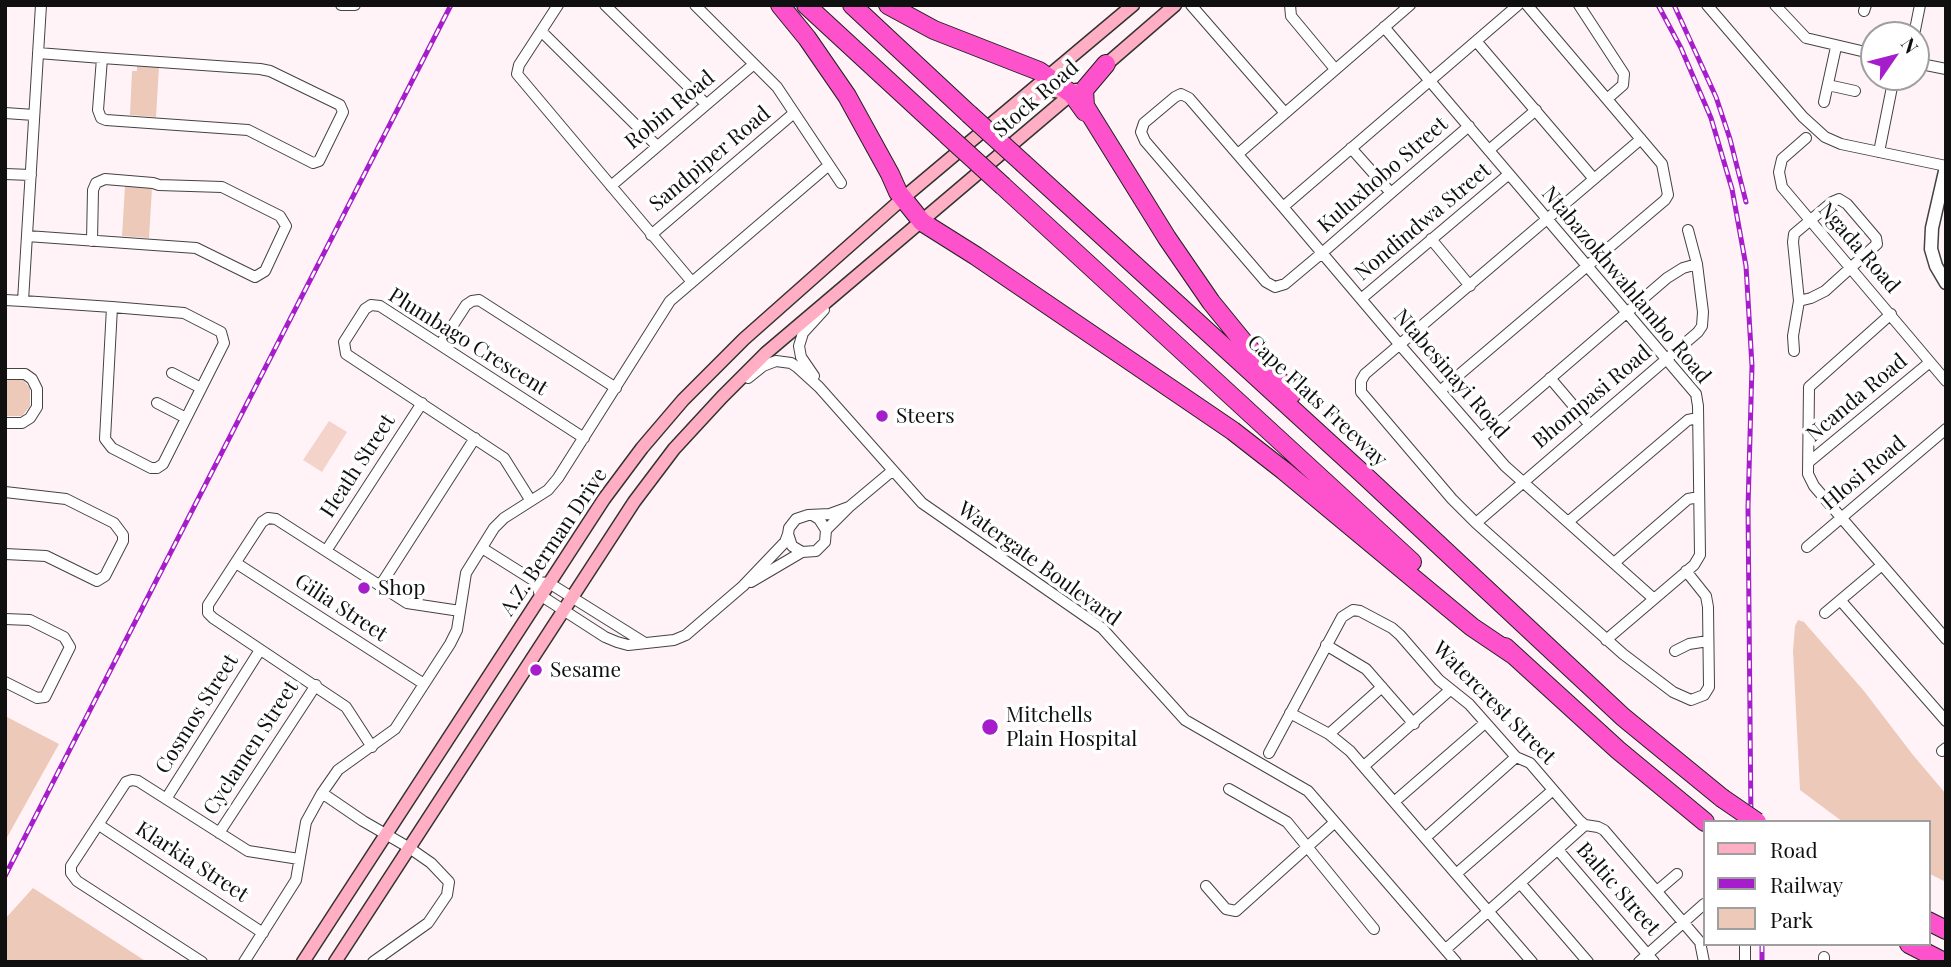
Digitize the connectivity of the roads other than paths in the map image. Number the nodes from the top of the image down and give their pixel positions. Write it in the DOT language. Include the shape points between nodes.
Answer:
graph roads {
  1 [pos="41,5"];
  2 [pos="343,5"];
  3 [pos="355,5"];
  4 [pos="558,5"];
  5 [pos="605,5"];
  6 [pos="695,5"];
  7 [pos="780,5"];
  8 [pos="806,5"];
  9 [pos="852,5"];
  10 [pos="888,5"];
  11 [pos="1133,5"];
  12 [pos="1175,5"];
  13 [pos="1191,5"];
  14 [pos="1290,5"];
  15 [pos="1410,5"];
  16 [pos="1518,5"];
  17 [pos="1527,5"];
  18 [pos="1579,5"];
  19 [pos="1707,5"];
  20 [pos="1774,5"];
  21 [pos="1384,27"];
  22 [pos="541,31"];
  23 [pos="1476,41"];
  24 [pos="1836,47"];
  25 [pos="1860,51"];
  26 [pos="38,53"];
  27 [pos="102,58"];
  28 [pos="754,64"];
  29 [pos="1106,64"];
  30 [pos="1335,69"];
  31 [pos="1050,77"];
  32 [pos="1430,81"];
  33 [pos="1828,85"];
  34 [pos="1855,91"];
  35 [pos="1891,91"];
  36 [pos="1072,94"];
  37 [pos="1607,99"];
  38 [pos="1824,102"];
  39 [pos="706,104"];
  40 [pos="1535,110"];
  41 [pos="5,113"];
  42 [pos="794,113"];
  43 [pos="1285,113"];
  44 [pos="34,115"];
  45 [pos="1468,127"];
  46 [pos="1806,138"];
  47 [pos="1641,139"];
  48 [pos="657,146"];
  49 [pos="1351,148"];
  50 [pos="1489,150"];
  51 [pos="1879,152"];
  52 [pos="1238,154"];
  53 [pos="829,165"];
  54 [pos="942,166"];
  55 [pos="1946,167"];
  56 [pos="5,174"];
  57 [pos="1509,174"];
  58 [pos="31,175"];
  59 [pos="1594,179"];
  60 [pos="841,183"];
  61 [pos="611,186"];
  62 [pos="1391,193"];
  63 [pos="902,200"];
  64 [pos="1283,207"];
  65 [pos="1547,219"];
  66 [pos="1809,221"];
  67 [pos="922,222"];
  68 [pos="1688,230"];
  69 [pos="652,234"];
  70 [pos="27,236"];
  71 [pos="1167,238"];
  72 [pos="1431,239"];
  73 [pos="92,241"];
  74 [pos="1322,253"];
  75 [pos="1697,264"];
  76 [pos="1587,266"];
  77 [pos="1851,268"];
  78 [pos="854,280"];
  79 [pos="692,282"];
  80 [pos="1946,283"];
  81 [pos="1470,286"];
  82 [pos="1361,299"];
  83 [pos="5,300"];
  84 [pos="23,301"];
  85 [pos="1799,301"];
  86 [pos="112,307"];
  87 [pos="1627,313"];
  88 [pos="1891,314"];
  89 [pos="440,345"];
  90 [pos="1400,345"];
  91 [pos="1794,351"];
  92 [pos="1666,359"];
  93 [pos="1930,362"];
  94 [pos="172,373"];
  95 [pos="5,374"];
  96 [pos="1550,378"];
  97 [pos="1946,381"];
  98 [pos="819,387"];
  99 [pos="201,388"];
  100 [pos="616,388"];
  101 [pos="1440,391"];
  102 [pos="722,397"];
  103 [pos="157,403"];
  104 [pos="422,403"];
  105 [pos="186,418"];
  106 [pos="1698,418"];
  107 [pos="5,423"];
  108 [pos="1589,424"];
  109 [pos="1946,429"];
  110 [pos="475,438"];
  111 [pos="584,438"];
  112 [pos="1481,438"];
  113 [pos="1809,462"];
  114 [pos="892,471"];
  115 [pos="1364,475"];
  116 [pos="1522,482"];
  117 [pos="5,492"];
  118 [pos="1699,497"];
  119 [pos="531,501"];
  120 [pos="849,507"];
  121 [pos="814,516"];
  122 [pos="1842,518"];
  123 [pos="1568,522"];
  124 [pos="1476,523"];
  125 [pos="826,530"];
  126 [pos="788,534"];
  127 [pos="1807,547"];
  128 [pos="482,548"];
  129 [pos="326,551"];
  130 [pos="802,552"];
  131 [pos="5,554"];
  132 [pos="236,563"];
  133 [pos="1614,563"];
  134 [pos="1882,565"];
  135 [pos="1686,571"];
  136 [pos="380,586"];
  137 [pos="743,586"];
  138 [pos="542,587"];
  139 [pos="571,597"];
  140 [pos="1654,599"];
  141 [pos="1841,601"];
  142 [pos="563,610"];
  143 [pos="460,611"];
  144 [pos="1825,613"];
  145 [pos="5,619"];
  146 [pos="1946,639"];
  147 [pos="1606,640"];
  148 [pos="1708,641"];
  149 [pos="645,643"];
  150 [pos="1326,645"];
  151 [pos="260,650"];
  152 [pos="1675,651"];
  153 [pos="1512,654"];
  154 [pos="5,682"];
  155 [pos="424,684"];
  156 [pos="316,685"];
  157 [pos="1382,687"];
  158 [pos="1450,690"];
  159 [pos="1290,713"];
  160 [pos="1946,721"];
  161 [pos="1485,723"];
  162 [pos="1414,724"];
  163 [pos="1329,734"];
  164 [pos="372,747"];
  165 [pos="1269,753"];
  166 [pos="1516,757"];
  167 [pos="1364,766"];
  168 [pos="1229,789"];
  169 [pos="1553,790"];
  170 [pos="322,793"];
  171 [pos="166,799"];
  172 [pos="1394,802"];
  173 [pos="1703,820"];
  174 [pos="1754,820"];
  175 [pos="1335,822"];
  176 [pos="99,825"];
  177 [pos="1585,825"];
  178 [pos="219,833"];
  179 [pos="386,835"];
  180 [pos="1426,838"];
  181 [pos="408,847"];
  182 [pos="1306,848"];
  183 [pos="1558,850"];
  184 [pos="299,859"];
  185 [pos="1457,874"];
  186 [pos="1677,874"];
  187 [pos="1520,883"];
  188 [pos="1206,886"];
  189 [pos="1657,891"];
  190 [pos="1702,906"];
  191 [pos="1489,911"];
  192 [pos="1683,922"];
  193 [pos="1930,922"];
  194 [pos="1374,929"];
  195 [pos="1946,930"];
  196 [pos="263,933"];
  197 [pos="1913,946"];
  198 [pos="1446,949"];
  199 [pos="1651,958"];
  200 [pos="202,962"];
  201 [pos="244,962"];
  202 [pos="303,962"];
  203 [pos="335,962"];
  204 [pos="373,962"];
  205 [pos="1456,962"];
  206 [pos="1532,962"];
  207 [pos="1588,962"];
  208 [pos="1639,962"];
  209 [pos="1704,962"];
  210 [pos="1944,962"];
  1 -- 26 [label="street"];
  2 -- 3 [label="street"];
  4 -- 22 [label="street"];
  5 -- 39 [label="street"];
  6 -- 28 [label="street"];
  7 -- 63 [label="highway" via="847,96"];
  8 -- 153 [label="highway, bridge"];
  9 -- 115 [label="highway, Cape Flats Freeway, bridge"];
  10 -- 31 [label="highway" via="934,30"];
  11 -- 31 [label="main road, Stock Road"];
  12 -- 29 [label="main road, Stock Road"];
  13 -- 43 [label="street"];
  14 -- 30 [label="street" via="1291,16"];
  15 -- 21 [label="street"];
  16 -- 23 [label="street"];
  17 -- 37 [label="street"];
  18 -- 37 [label="street" via="1624,74 1623,86"];
  19 -- 51 [label="street" via="1814,129 1841,144"];
  20 -- 24 [label="street" via="1802,36"];
  21 -- 30 [label="street"];
  21 -- 32 [label="street, Ntabazokhwahlambo Road"];
  22 -- 48 [label="street"];
  22 -- 61 [label="street" via="517,74"];
  23 -- 32 [label="street"];
  23 -- 40 [label="street"];
  24 -- 25 [label="street"];
  24 -- 33 [label="street"];
  26 -- 27 [label="street"];
  26 -- 44 [label="street"];
  27 -- 27 [label="street" via="270,71 340,105 343,112 319,161 313,163 248,130 106,120 98,110"];
  28 -- 39 [label="street, Robin Road"];
  28 -- 42 [label="street"];
  29 -- 36 [label="main road, Stock Road"];
  29 -- 71 [label="highway" via="1084,90 1085,106"];
  30 -- 43 [label="street"];
  31 -- 36 [label="highway"];
  31 -- 54 [label="main road, Stock Road"];
  32 -- 45 [label="street, Ntabazokhwahlambo Road"];
  32 -- 49 [label="street"];
  33 -- 34 [label="street"];
  33 -- 38 [label="street"];
  35 -- 51 [label="street"];
  36 -- 54 [label="main road" via="1049,90"];
  36 -- 67 [label="main road, Stock Road"];
  36 -- 71 [label="highway"];
  37 -- 47 [label="street"];
  39 -- 48 [label="street, Robin Road"];
  40 -- 50 [label="street"];
  40 -- 59 [label="street"];
  41 -- 44 [label="street"];
  42 -- 53 [label="street"];
  42 -- 69 [label="street, Sandpiper Road"];
  43 -- 52 [label="street"];
  44 -- 58 [label="street"];
  45 -- 50 [label="street, Ntabazokhwahlambo Road"];
  45 -- 62 [label="street, Kuluxhobo Street"];
  46 -- 66 [label="street, Ngada Road" via="1782,159 1779,172 1782,187"];
  47 -- 59 [label="street"];
  47 -- 76 [label="street" via="1662,163 1668,195"];
  48 -- 61 [label="street, Robin Road"];
  49 -- 62 [label="street"];
  49 -- 64 [label="street"];
  50 -- 57 [label="street, Ntabazokhwahlambo Road"];
  51 -- 55 [label="street"];
  52 -- 64 [label="street, Ntabesinayi Road"];
  52 -- 74 [label="street, Kuluxhobo Street" via="1181,94 1142,127 1145,141 1270,286 1285,284"];
  53 -- 60 [label="street"];
  53 -- 79 [label="street"];
  54 -- 63 [label="main road, Stock Road"];
  55 -- 80 [label="street" via="1931,249"];
  56 -- 58 [label="street"];
  57 -- 65 [label="street, Ntabazokhwahlambo Road"];
  57 -- 72 [label="street, Nondindwa Street"];
  58 -- 70 [label="street"];
  59 -- 65 [label="street"];
  61 -- 69 [label="street"];
  62 -- 74 [label="street, Kuluxhobo Street"];
  63 -- 67 [label="highway"];
  63 -- 138 [label="main road, A.Z. Berman Drive" via="744,339 683,400 642,448"];
  64 -- 74 [label="street, Ntabesinayi Road"];
  65 -- 76 [label="street, Ntabazokhwahlambo Road"];
  65 -- 81 [label="street"];
  66 -- 77 [label="street, Ngada Road"];
  66 -- 77 [label="street" via="1832,202 1839,199 1847,204 1877,244"];
  66 -- 85 [label="street" via="1793,239"];
  67 -- 78 [label="main road, A.Z. Berman Drive"];
  67 -- 153 [label="highway" via="1233,431 1472,627"];
  68 -- 75 [label="street, Bhompasi Road"];
  69 -- 79 [label="street"];
  70 -- 73 [label="street"];
  70 -- 84 [label="street"];
  71 -- 115 [label="highway" via="1228,324 1348,451"];
  72 -- 81 [label="street"];
  72 -- 82 [label="street, Nondindwa Street"];
  73 -- 73 [label="street" via="93,190 105,179 222,187 280,216 286,226 265,271 255,277 197,248"];
  74 -- 82 [label="street, Ntabesinayi Road"];
  75 -- 87 [label="street, Bhompasi Road" via="1676,271"];
  75 -- 92 [label="street, Bhompasi Road" via="1702,326"];
  76 -- 87 [label="street, Ntabazokhwahlambo Road"];
  76 -- 101 [label="street"];
  77 -- 85 [label="street" via="1818,295"];
  77 -- 88 [label="street, Ngada Road"];
  78 -- 98 [label="street, Watergate Boulevard" via="801,337 801,357"];
  78 -- 102 [label="main road, A.Z. Berman Drive"];
  79 -- 100 [label="street" via="666,305"];
  81 -- 90 [label="street"];
  82 -- 90 [label="street, Ntabesinayi Road"];
  83 -- 84 [label="street"];
  84 -- 86 [label="street"];
  85 -- 91 [label="street"];
  86 -- 99 [label="street" via="184,313 221,332 224,343"];
  86 -- 105 [label="street" via="107,444 158,468"];
  87 -- 92 [label="street, Ntabazokhwahlambo Road"];
  87 -- 96 [label="street, Bhompasi Road"];
  88 -- 93 [label="street, Ngada Road"];
  88 -- 113 [label="street" via="1809,387"];
  89 -- 100 [label="street" via="466,305 479,300"];
  89 -- 104 [label="street, Plumbago Crescent" via="376,304 365,309 344,342 346,354"];
  89 -- 111 [label="street, Plumbago Crescent"];
  90 -- 101 [label="street, Ntabesinayi Road"];
  90 -- 124 [label="street" via="1365,374 1361,392"];
  92 -- 106 [label="street, Ntabazokhwahlambo Road" via="1696,394"];
  92 -- 108 [label="street, Bhompasi Road"];
  93 -- 97 [label="street, Ngada Road"];
  93 -- 113 [label="street, Ncanda Road"];
  94 -- 99 [label="street"];
  95 -- 107 [label="street" via="26,374 37,390 37,407 30,418"];
  96 -- 108 [label="street"];
  96 -- 112 [label="street, Bhompasi Road"];
  98 -- 102 [label="street, Watergate Boulevard" via="791,363 776,360"];
  98 -- 114 [label="street, Watergate Boulevard"];
  99 -- 105 [label="street"];
  100 -- 111 [label="street"];
  101 -- 112 [label="street, Ntabesinayi Road"];
  102 -- 139 [label="main road, A.Z. Berman Drive" via="659,468"];
  103 -- 105 [label="street"];
  104 -- 110 [label="street, Plumbago Crescent"];
  104 -- 129 [label="street, Heath Street"];
  106 -- 118 [label="street, Ntabazokhwahlambo Road"];
  106 -- 123 [label="street" via="1688,420"];
  108 -- 116 [label="street, Bhompasi Road"];
  109 -- 122 [label="street, Hlosi Road"];
  110 -- 119 [label="street, Plumbago Crescent" via="505,458"];
  110 -- 136 [label="street"];
  111 -- 119 [label="street" via="552,485"];
  112 -- 116 [label="street, Ntabesinayi Road"];
  113 -- 122 [label="street" via="1811,482"];
  114 -- 120 [label="street"];
  114 -- 175 [label="street, Watergate Boulevard" via="928,508 1102,628 1185,720 1308,792"];
  115 -- 174 [label="highway, Cape Flats Freeway, bridge" via="1623,717"];
  116 -- 123 [label="street, Ntabesinayi Road"];
  116 -- 124 [label="street, Bhompasi Road"];
  117 -- 131 [label="street" via="66,499 114,523 123,535 105,576 97,581 46,556"];
  118 -- 133 [label="street" via="1688,499"];
  118 -- 135 [label="street, Ntabazokhwahlambo Road" via="1700,552"];
  119 -- 128 [label="street" via="499,522"];
  120 -- 121 [label="street"];
  120 -- 125 [label="street"];
  121 -- 125 [label="street"];
  121 -- 126 [label="street" via="796,519"];
  122 -- 127 [label="street, Hlosi Road"];
  122 -- 134 [label="street"];
  123 -- 133 [label="street, Ntabesinayi Road"];
  124 -- 147 [label="street"];
  125 -- 130 [label="street" via="821,547"];
  126 -- 130 [label="street" via="792,546"];
  126 -- 137 [label="street"];
  128 -- 138 [label="street"];
  128 -- 143 [label="street" via="464,578"];
  129 -- 132 [label="street" via="268,518"];
  129 -- 136 [label="street"];
  130 -- 137 [label="street"];
  132 -- 151 [label="street" via="208,612"];
  132 -- 155 [label="street, Gilia Street"];
  133 -- 140 [label="street, Ntabesinayi Road"];
  134 -- 141 [label="street"];
  134 -- 146 [label="street"];
  135 -- 140 [label="street, Ntabazokhwahlambo Road"];
  135 -- 148 [label="street" via="1706,596"];
  136 -- 143 [label="street" via="407,603"];
  137 -- 149 [label="street" via="686,635"];
  138 -- 139 [label="street"];
  138 -- 142 [label="street"];
  138 -- 179 [label="main road, A.Z. Berman Drive"];
  139 -- 142 [label="main road, A.Z. Berman Drive"];
  139 -- 149 [label="street"];
  140 -- 147 [label="street, Ntabazokhwahlambo Road"];
  141 -- 144 [label="street"];
  141 -- 160 [label="street"];
  142 -- 149 [label="street" via="617,642"];
  142 -- 181 [label="main road, A.Z. Berman Drive"];
  143 -- 155 [label="street" via="454,637"];
  145 -- 154 [label="street" via="30,620 64,637 70,647 45,696 37,698"];
  147 -- 148 [label="street" via="1673,692 1691,700 1709,687"];
  148 -- 152 [label="street"];
  150 -- 157 [label="street" via="1366,669"];
  150 -- 158 [label="street, Watercrest Street" via="1346,613 1360,611 1400,635"];
  150 -- 159 [label="street, Watercrest Street"];
  151 -- 156 [label="street"];
  151 -- 171 [label="street, Cosmos Street"];
  153 -- 173 [label="highway"];
  155 -- 164 [label="street" via="395,729"];
  156 -- 164 [label="street" via="346,707"];
  156 -- 178 [label="street, Cyclamen Street"];
  157 -- 162 [label="street"];
  157 -- 163 [label="street"];
  158 -- 161 [label="street, Watercrest Street"];
  158 -- 162 [label="street"];
  159 -- 163 [label="street"];
  159 -- 165 [label="street, Watercrest Street"];
  161 -- 166 [label="street, Watercrest Street"];
  161 -- 172 [label="street"];
  162 -- 167 [label="street"];
  163 -- 167 [label="street"];
  164 -- 170 [label="street" via="338,770"];
  166 -- 169 [label="street, Watercrest Street" via="1530,763"];
  166 -- 180 [label="street"];
  167 -- 172 [label="street"];
  168 -- 182 [label="street" via="1280,817"];
  169 -- 177 [label="street, Watercrest Street"];
  169 -- 185 [label="street"];
  170 -- 179 [label="street"];
  170 -- 184 [label="street" via="306,822"];
  171 -- 176 [label="street" via="138,781 126,782"];
  171 -- 178 [label="street"];
  172 -- 180 [label="street"];
  175 -- 182 [label="street"];
  175 -- 198 [label="street, Watergate Boulevard"];
  176 -- 196 [label="street, Klarkia Street"];
  176 -- 200 [label="street" via="71,866 73,878"];
  177 -- 183 [label="street"];
  177 -- 189 [label="street, Watercrest Street" via="1604,830"];
  178 -- 184 [label="street" via="248,851"];
  179 -- 181 [label="street"];
  179 -- 202 [label="main road, A.Z. Berman Drive"];
  180 -- 185 [label="street"];
  181 -- 203 [label="main road, A.Z. Berman Drive"];
  181 -- 204 [label="street" via="445,876 450,889 428,923"];
  182 -- 188 [label="street" via="1233,912"];
  182 -- 194 [label="street"];
  183 -- 187 [label="street"];
  183 -- 199 [label="street, Baltic Street"];
  184 -- 196 [label="street" via="293,887"];
  185 -- 191 [label="street"];
  186 -- 189 [label="street"];
  187 -- 191 [label="street"];
  187 -- 207 [label="street"];
  189 -- 192 [label="street, Watercrest Street"];
  190 -- 192 [label="street"];
  191 -- 198 [label="street"];
  191 -- 206 [label="street"];
  192 -- 199 [label="street"];
  192 -- 209 [label="street, Watercrest Street" via="1700,942"];
  193 -- 195 [label="highway"];
  196 -- 201 [label="street"];
  197 -- 210 [label="highway"];
  198 -- 205 [label="street, Watergate Boulevard"];
  199 -- 208 [label="street"];
}
